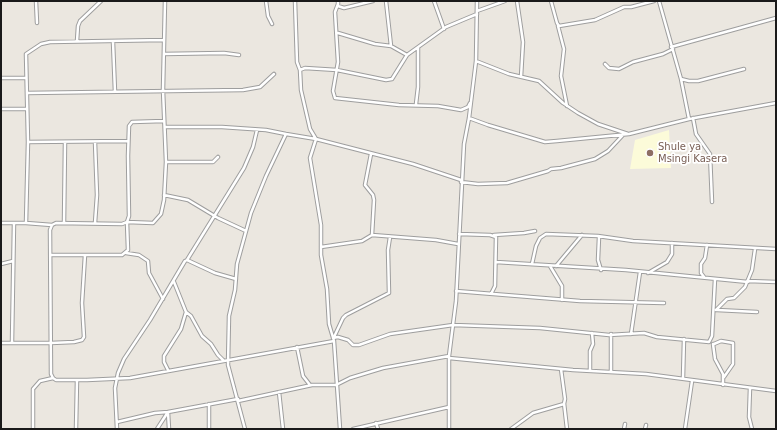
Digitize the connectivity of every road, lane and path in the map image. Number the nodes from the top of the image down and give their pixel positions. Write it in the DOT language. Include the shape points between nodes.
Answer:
graph roads {
  1 [pos="36,1"];
  2 [pos="101,1"];
  3 [pos="165,1"];
  4 [pos="266,1"];
  5 [pos="295,1"];
  6 [pos="373,1"];
  7 [pos="386,1"];
  8 [pos="434,1"];
  9 [pos="476,1"];
  10 [pos="505,1"];
  11 [pos="517,1"];
  12 [pos="550,1"];
  13 [pos="654,1"];
  14 [pos="659,1"];
  15 [pos="338,2"];
  16 [pos="477,13"];
  17 [pos="776,18"];
  18 [pos="37,23"];
  19 [pos="272,24"];
  20 [pos="557,25"];
  21 [pos="444,29"];
  22 [pos="337,33"];
  23 [pos="164,40"];
  24 [pos="77,41"];
  25 [pos="113,42"];
  26 [pos="391,46"];
  27 [pos="418,48"];
  28 [pos="672,48"];
  29 [pos="164,54"];
  30 [pos="239,55"];
  31 [pos="407,55"];
  32 [pos="476,61"];
  33 [pos="605,64"];
  34 [pos="744,69"];
  35 [pos="300,70"];
  36 [pos="337,70"];
  37 [pos="274,74"];
  38 [pos="521,76"];
  39 [pos="1,78"];
  40 [pos="26,78"];
  41 [pos="681,79"];
  42 [pos="164,90"];
  43 [pos="115,92"];
  44 [pos="27,93"];
  45 [pos="470,101"];
  46 [pos="776,103"];
  47 [pos="416,104"];
  48 [pos="567,106"];
  49 [pos="1,109"];
  50 [pos="28,109"];
  51 [pos="469,118"];
  52 [pos="693,118"];
  53 [pos="689,119"];
  54 [pos="164,121"];
  55 [pos="165,127"];
  56 [pos="257,130"];
  57 [pos="286,134"];
  58 [pos="628,134"];
  59 [pos="624,135"];
  60 [pos="316,139"];
  61 [pos="128,141"];
  62 [pos="28,142"];
  63 [pos="95,142"];
  64 [pos="65,143"];
  65 [pos="371,154"];
  66 [pos="218,158"];
  67 [pos="166,162"];
  68 [pos="461,181"];
  69 [pos="164,195"];
  70 [pos="712,202"];
  71 [pos="215,215"];
  72 [pos="127,222"];
  73 [pos="1,223"];
  74 [pos="14,223"];
  75 [pos="26,223"];
  76 [pos="64,223"];
  77 [pos="95,223"];
  78 [pos="52,225"];
  79 [pos="246,231"];
  80 [pos="535,231"];
  81 [pos="459,234"];
  82 [pos="372,235"];
  83 [pos="494,235"];
  84 [pos="582,235"];
  85 [pos="598,236"];
  86 [pos="390,237"];
  87 [pos="672,243"];
  88 [pos="458,244"];
  89 [pos="707,245"];
  90 [pos="321,247"];
  91 [pos="755,249"];
  92 [pos="776,249"];
  93 [pos="126,253"];
  94 [pos="50,255"];
  95 [pos="85,255"];
  96 [pos="187,260"];
  97 [pos="13,261"];
  98 [pos="496,262"];
  99 [pos="1,264"];
  100 [pos="532,264"];
  101 [pos="550,266"];
  102 [pos="556,266"];
  103 [pos="601,270"];
  104 [pos="640,272"];
  105 [pos="648,273"];
  106 [pos="704,278"];
  107 [pos="236,279"];
  108 [pos="715,279"];
  109 [pos="173,281"];
  110 [pos="748,281"];
  111 [pos="776,282"];
  112 [pos="456,291"];
  113 [pos="492,294"];
  114 [pos="163,298"];
  115 [pos="562,300"];
  116 [pos="634,303"];
  117 [pos="664,303"];
  118 [pos="715,311"];
  119 [pos="186,312"];
  120 [pos="757,312"];
  121 [pos="453,325"];
  122 [pos="592,333"];
  123 [pos="611,334"];
  124 [pos="630,334"];
  125 [pos="684,339"];
  126 [pos="334,340"];
  127 [pos="712,340"];
  128 [pos="12,342"];
  129 [pos="1,343"];
  130 [pos="51,343"];
  131 [pos="714,344"];
  132 [pos="297,347"];
  133 [pos="449,357"];
  134 [pos="228,360"];
  135 [pos="224,361"];
  136 [pos="561,368"];
  137 [pos="168,370"];
  138 [pos="590,370"];
  139 [pos="611,371"];
  140 [pos="53,378"];
  141 [pos="682,378"];
  142 [pos="724,378"];
  143 [pos="116,379"];
  144 [pos="77,380"];
  145 [pos="692,381"];
  146 [pos="310,385"];
  147 [pos="336,385"];
  148 [pos="723,385"];
  149 [pos="750,388"];
  150 [pos="279,392"];
  151 [pos="776,392"];
  152 [pos="238,400"];
  153 [pos="564,403"];
  154 [pos="209,404"];
  155 [pos="449,407"];
  156 [pos="168,412"];
  157 [pos="117,422"];
  158 [pos="376,423"];
  159 [pos="625,424"];
  160 [pos="646,425"];
  161 [pos="33,429"];
  162 [pos="76,429"];
  163 [pos="117,429"];
  164 [pos="157,429"];
  165 [pos="169,429"];
  166 [pos="209,429"];
  167 [pos="245,429"];
  168 [pos="283,429"];
  169 [pos="340,429"];
  170 [pos="353,429"];
  171 [pos="378,429"];
  172 [pos="449,429"];
  173 [pos="511,429"];
  174 [pos="568,429"];
  175 [pos="624,429"];
  176 [pos="645,429"];
  177 [pos="685,429"];
  178 [pos="752,429"];
  1 -- 18 [label="street"];
  2 -- 24 [label="street" via="80,20"];
  3 -- 23 [label="street"];
  4 -- 19 [label="street"];
  5 -- 35 [label="street" via="297,62"];
  6 -- 15 [label="street" via="344,8 340,7"];
  7 -- 26 [label="street"];
  8 -- 21 [label="street"];
  9 -- 16 [label="street"];
  10 -- 16 [label="street"];
  11 -- 38 [label="street" via="522,42"];
  12 -- 20 [label="street"];
  13 -- 20 [label="street" via="624,7 579,24"];
  14 -- 28 [label="street"];
  15 -- 22 [label="street" via="335,12"];
  16 -- 21 [label="street"];
  16 -- 32 [label="street"];
  17 -- 28 [label="street"];
  20 -- 48 [label="street" via="564,49 561,76"];
  21 -- 27 [label="street"];
  22 -- 26 [label="street"];
  22 -- 36 [label="street"];
  23 -- 25 [label="street"];
  23 -- 29 [label="street"];
  24 -- 25 [label="street"];
  24 -- 40 [label="street" via="43,43 27,52"];
  25 -- 43 [label="street"];
  26 -- 31 [label="street"];
  27 -- 31 [label="street"];
  27 -- 47 [label="street"];
  28 -- 33 [label="street" via="619,69 608,68"];
  28 -- 41 [label="street"];
  29 -- 30 [label="street"];
  29 -- 42 [label="street"];
  31 -- 36 [label="street" via="392,79"];
  32 -- 38 [label="street"];
  32 -- 45 [label="street"];
  34 -- 41 [label="street" via="698,81 689,82"];
  35 -- 36 [label="street"];
  35 -- 60 [label="street" via="301,90 310,129"];
  36 -- 47 [label="street" via="333,91 335,98 399,105"];
  37 -- 42 [label="street" via="255,89"];
  38 -- 48 [label="street" via="542,83"];
  39 -- 40 [label="street"];
  40 -- 44 [label="street"];
  41 -- 53 [label="street"];
  42 -- 43 [label="street"];
  42 -- 54 [label="street"];
  43 -- 44 [label="street"];
  44 -- 50 [label="street"];
  45 -- 47 [label="street" via="464,110"];
  45 -- 51 [label="street"];
  46 -- 52 [label="street"];
  48 -- 58 [label="street" via="598,124"];
  49 -- 50 [label="street"];
  50 -- 62 [label="street"];
  51 -- 59 [label="street" via="545,142"];
  51 -- 68 [label="street"];
  52 -- 53 [label="street"];
  52 -- 70 [label="street" via="696,134 710,154"];
  53 -- 58 [label="street"];
  54 -- 55 [label="street"];
  54 -- 61 [label="street" via="132,122 128,130"];
  55 -- 56 [label="street"];
  55 -- 67 [label="street"];
  56 -- 57 [label="street"];
  56 -- 71 [label="street" via="244,168"];
  57 -- 60 [label="street"];
  57 -- 79 [label="street" via="256,198"];
  58 -- 59 [label="street"];
  59 -- 68 [label="street" via="608,151 595,159 561,168 551,168 507,183 478,184"];
  60 -- 65 [label="street"];
  60 -- 90 [label="street" via="310,158 321,225"];
  61 -- 63 [label="street"];
  61 -- 72 [label="street"];
  62 -- 64 [label="street"];
  62 -- 75 [label="street"];
  63 -- 64 [label="street"];
  63 -- 77 [label="street"];
  64 -- 76 [label="street"];
  65 -- 68 [label="street" via="413,164"];
  65 -- 82 [label="street" via="365,185 374,195"];
  66 -- 67 [label="street" via="213,162"];
  67 -- 69 [label="street"];
  68 -- 81 [label="street"];
  69 -- 71 [label="street" via="188,200"];
  69 -- 72 [label="street" via="161,214 153,223"];
  71 -- 79 [label="street"];
  71 -- 96 [label="street"];
  72 -- 77 [label="street"];
  72 -- 93 [label="street"];
  73 -- 74 [label="street"];
  74 -- 75 [label="street"];
  74 -- 97 [label="street"];
  75 -- 78 [label="street"];
  76 -- 77 [label="street"];
  76 -- 78 [label="street"];
  78 -- 94 [label="street"];
  79 -- 107 [label="street" via="237,264"];
  80 -- 83 [label="street"];
  81 -- 83 [label="street"];
  81 -- 88 [label="street"];
  82 -- 86 [label="street"];
  82 -- 90 [label="street" via="362,242"];
  83 -- 98 [label="street"];
  84 -- 85 [label="street"];
  84 -- 100 [label="street" via="543,234 536,246"];
  84 -- 102 [label="street"];
  85 -- 87 [label="street"];
  85 -- 103 [label="street" via="598,260"];
  86 -- 88 [label="street"];
  86 -- 126 [label="street" via="389,293 346,315"];
  87 -- 89 [label="street"];
  87 -- 105 [label="street" via="672,254 667,262"];
  88 -- 112 [label="street"];
  89 -- 91 [label="street"];
  89 -- 106 [label="street" via="705,258 701,264"];
  90 -- 126 [label="street" via="329,324"];
  91 -- 92 [label="street"];
  91 -- 110 [label="street"];
  93 -- 95 [label="street" via="117,256"];
  93 -- 114 [label="street" via="139,255 148,261 149,273"];
  94 -- 95 [label="street"];
  94 -- 130 [label="street"];
  95 -- 130 [label="street" via="82,303 84,337 74,342"];
  96 -- 107 [label="street"];
  96 -- 109 [label="street"];
  97 -- 99 [label="street"];
  97 -- 128 [label="street"];
  98 -- 100 [label="street"];
  98 -- 113 [label="street"];
  100 -- 101 [label="street"];
  101 -- 102 [label="street"];
  101 -- 115 [label="street" via="562,286"];
  102 -- 103 [label="street"];
  103 -- 104 [label="street"];
  104 -- 105 [label="street"];
  104 -- 116 [label="street"];
  105 -- 106 [label="street"];
  106 -- 108 [label="street"];
  107 -- 134 [label="street" via="229,316"];
  108 -- 110 [label="street"];
  108 -- 118 [label="street"];
  109 -- 114 [label="street"];
  109 -- 119 [label="street"];
  110 -- 111 [label="street"];
  110 -- 118 [label="street" via="737,296 727,299"];
  112 -- 113 [label="street"];
  112 -- 121 [label="street"];
  113 -- 115 [label="street"];
  114 -- 143 [label="street" via="124,359"];
  115 -- 116 [label="street"];
  116 -- 117 [label="street"];
  116 -- 124 [label="street"];
  118 -- 120 [label="street"];
  118 -- 127 [label="street"];
  119 -- 135 [label="street" via="202,336"];
  119 -- 137 [label="street" via="181,329 164,356"];
  121 -- 122 [label="street" via="540,328"];
  121 -- 126 [label="street" via="390,334 354,345 340,337"];
  121 -- 133 [label="street"];
  122 -- 123 [label="street"];
  122 -- 138 [label="street"];
  123 -- 124 [label="street"];
  123 -- 139 [label="street"];
  124 -- 125 [label="street" via="644,333 657,337"];
  125 -- 127 [label="street" via="709,342"];
  125 -- 141 [label="street"];
  126 -- 132 [label="street"];
  126 -- 147 [label="street"];
  127 -- 131 [label="street"];
  128 -- 129 [label="street"];
  128 -- 130 [label="street"];
  130 -- 140 [label="street" via="50,374"];
  131 -- 142 [label="street" via="714,358"];
  131 -- 142 [label="street" via="721,341 733,342 733,364"];
  132 -- 134 [label="street"];
  132 -- 146 [label="street" via="303,376"];
  133 -- 136 [label="street"];
  133 -- 147 [label="street" via="383,368"];
  133 -- 155 [label="street"];
  134 -- 135 [label="street"];
  134 -- 152 [label="street"];
  135 -- 137 [label="street"];
  136 -- 138 [label="street"];
  136 -- 153 [label="street"];
  137 -- 143 [label="street"];
  138 -- 139 [label="street"];
  139 -- 141 [label="street"];
  140 -- 144 [label="street"];
  140 -- 161 [label="street" via="40,382 33,389"];
  141 -- 145 [label="street"];
  142 -- 148 [label="street"];
  143 -- 144 [label="street"];
  143 -- 157 [label="street"];
  144 -- 162 [label="street"];
  145 -- 148 [label="street"];
  145 -- 177 [label="street"];
  146 -- 147 [label="street"];
  146 -- 150 [label="street"];
  147 -- 169 [label="street"];
  148 -- 149 [label="street"];
  149 -- 151 [label="street"];
  149 -- 178 [label="street" via="749,417"];
  150 -- 152 [label="street"];
  150 -- 168 [label="street"];
  152 -- 154 [label="street"];
  152 -- 167 [label="street"];
  153 -- 173 [label="street" via="562,406 533,413"];
  153 -- 174 [label="street"];
  154 -- 156 [label="street"];
  154 -- 166 [label="street"];
  155 -- 158 [label="street"];
  155 -- 172 [label="street"];
  156 -- 157 [label="street"];
  156 -- 164 [label="street"];
  156 -- 165 [label="street"];
  157 -- 163 [label="street"];
  158 -- 170 [label="street"];
  158 -- 171 [label="street"];
  159 -- 175 [label="street"];
  160 -- 176 [label="street"];
}
